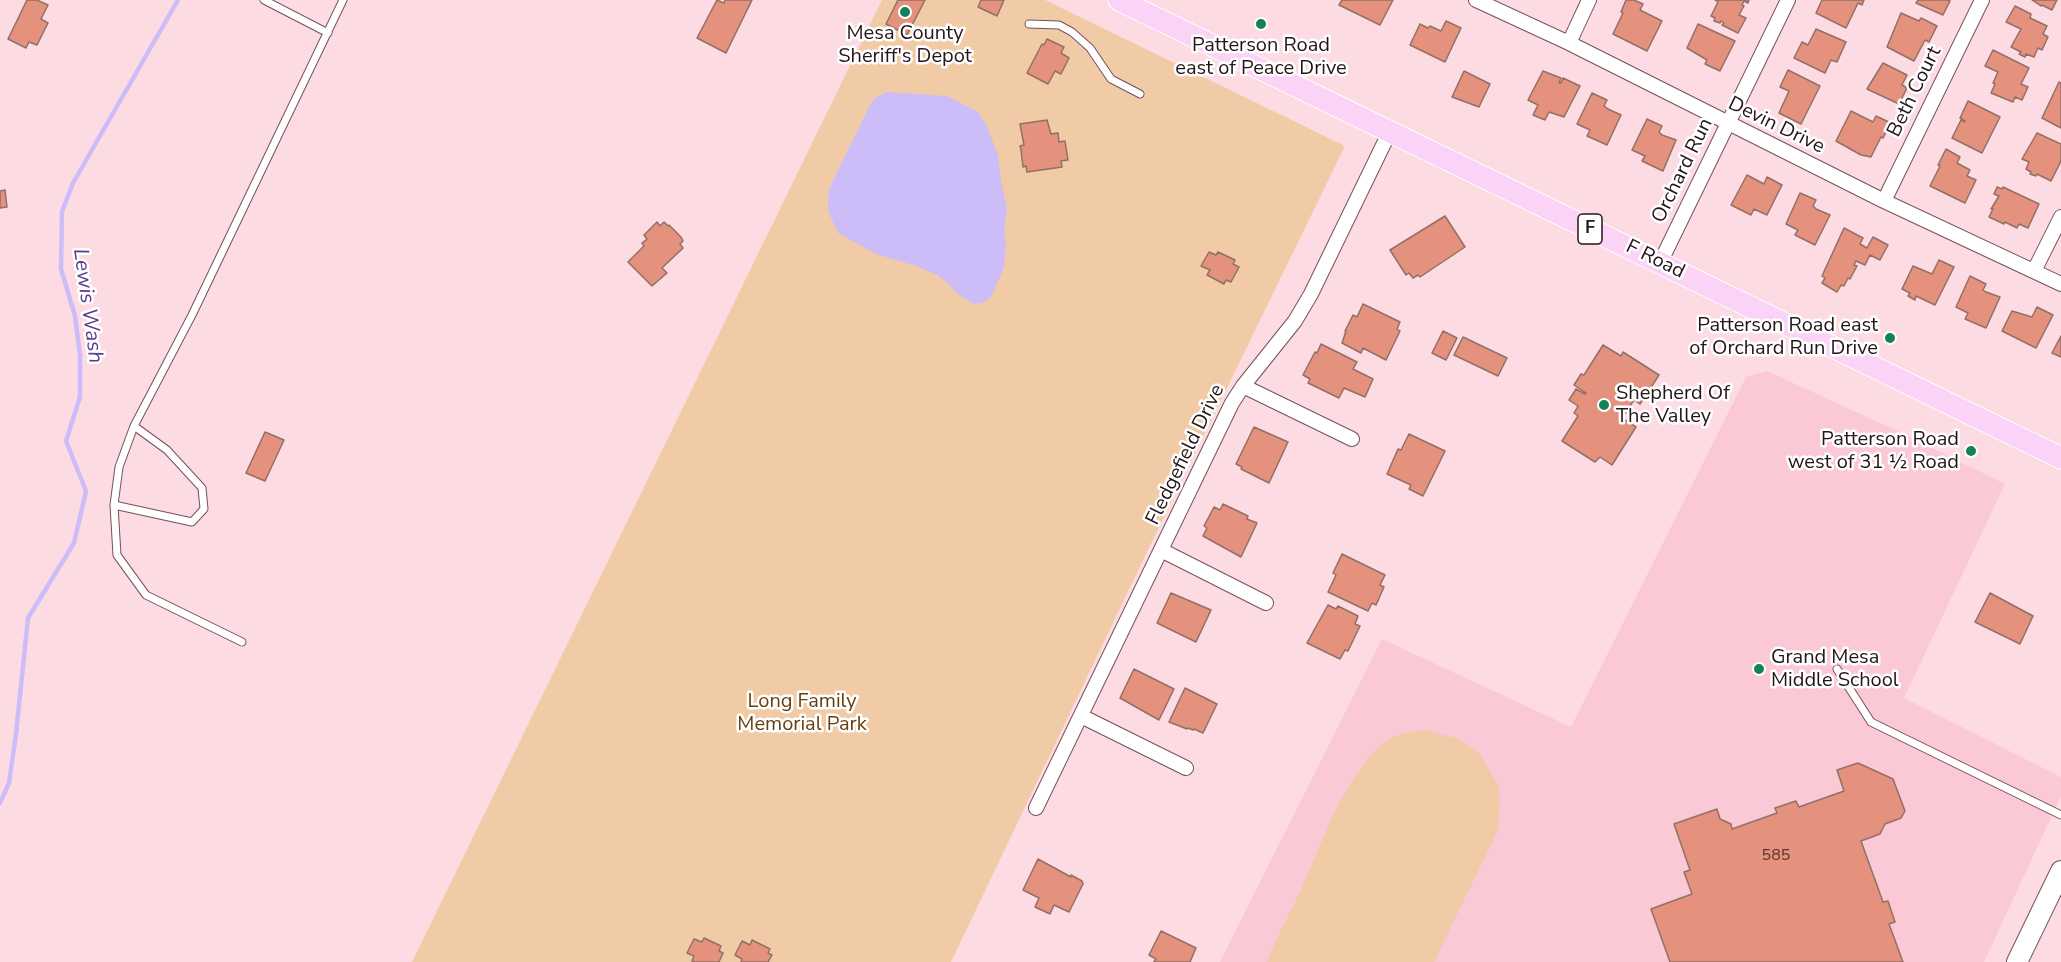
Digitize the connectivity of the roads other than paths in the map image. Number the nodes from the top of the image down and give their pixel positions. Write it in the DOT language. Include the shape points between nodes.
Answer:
graph roads {
  1 [pos="264,0"];
  2 [pos="343,0"];
  3 [pos="1119,0"];
  4 [pos="1476,0"];
  5 [pos="1589,0"];
  6 [pos="1788,0"];
  7 [pos="1982,0"];
  8 [pos="1029,24"];
  9 [pos="328,33"];
  10 [pos="1569,44"];
  11 [pos="1140,94"];
  12 [pos="1727,124"];
  13 [pos="1390,131"];
  14 [pos="1884,201"];
  15 [pos="2061,217"];
  16 [pos="1660,263"];
  17 [pos="2034,271"];
  18 [pos="2061,284"];
  19 [pos="1243,386"];
  20 [pos="134,426"];
  21 [pos="1352,439"];
  22 [pos="2061,458"];
  23 [pos="114,505"];
  24 [pos="1161,550"];
  25 [pos="1266,603"];
  26 [pos="242,642"];
  27 [pos="1837,669"];
  28 [pos="1081,716"];
  29 [pos="1186,768"];
  30 [pos="1036,808"];
  31 [pos="2061,815"];
  32 [pos="2061,871"];
  33 [pos="2017,962"];
  1 -- 9 [label="lane"];
  2 -- 9 [label="lane"];
  3 -- 13 [label="main road, F Road / F"];
  4 -- 10 [label="street, Devin Drive"];
  5 -- 10 [label="street"];
  6 -- 12 [label="street, Orchard Run"];
  7 -- 14 [label="street, Beth Court"];
  8 -- 11 [label="lane" via="1059,25 1072,32 1090,48 1111,79"];
  9 -- 20 [label="lane"];
  10 -- 12 [label="street, Devin Drive"];
  12 -- 14 [label="street, Devin Drive"];
  12 -- 16 [label="street, Orchard Run"];
  13 -- 16 [label="main road, F Road / F"];
  13 -- 19 [label="street, Fledgefield Drive" via="1311,294 1295,321"];
  14 -- 17 [label="street, Devin Drive"];
  15 -- 17 [label="street"];
  16 -- 22 [label="main road, F Road / F"];
  17 -- 18 [label="street, Devin Drive"];
  19 -- 21 [label="street"];
  19 -- 24 [label="street, Fledgefield Drive"];
  20 -- 23 [label="lane" via="119,467"];
  20 -- 23 [label="lane" via="167,450 202,488 204,509 192,522"];
  23 -- 26 [label="lane" via="117,555 146,595"];
  24 -- 25 [label="street"];
  24 -- 28 [label="street, Fledgefield Drive"];
  27 -- 31 [label="lane" via="1871,722"];
  28 -- 29 [label="street"];
  28 -- 30 [label="street, Fledgefield Drive"];
  32 -- 33 [label="street"];
}
